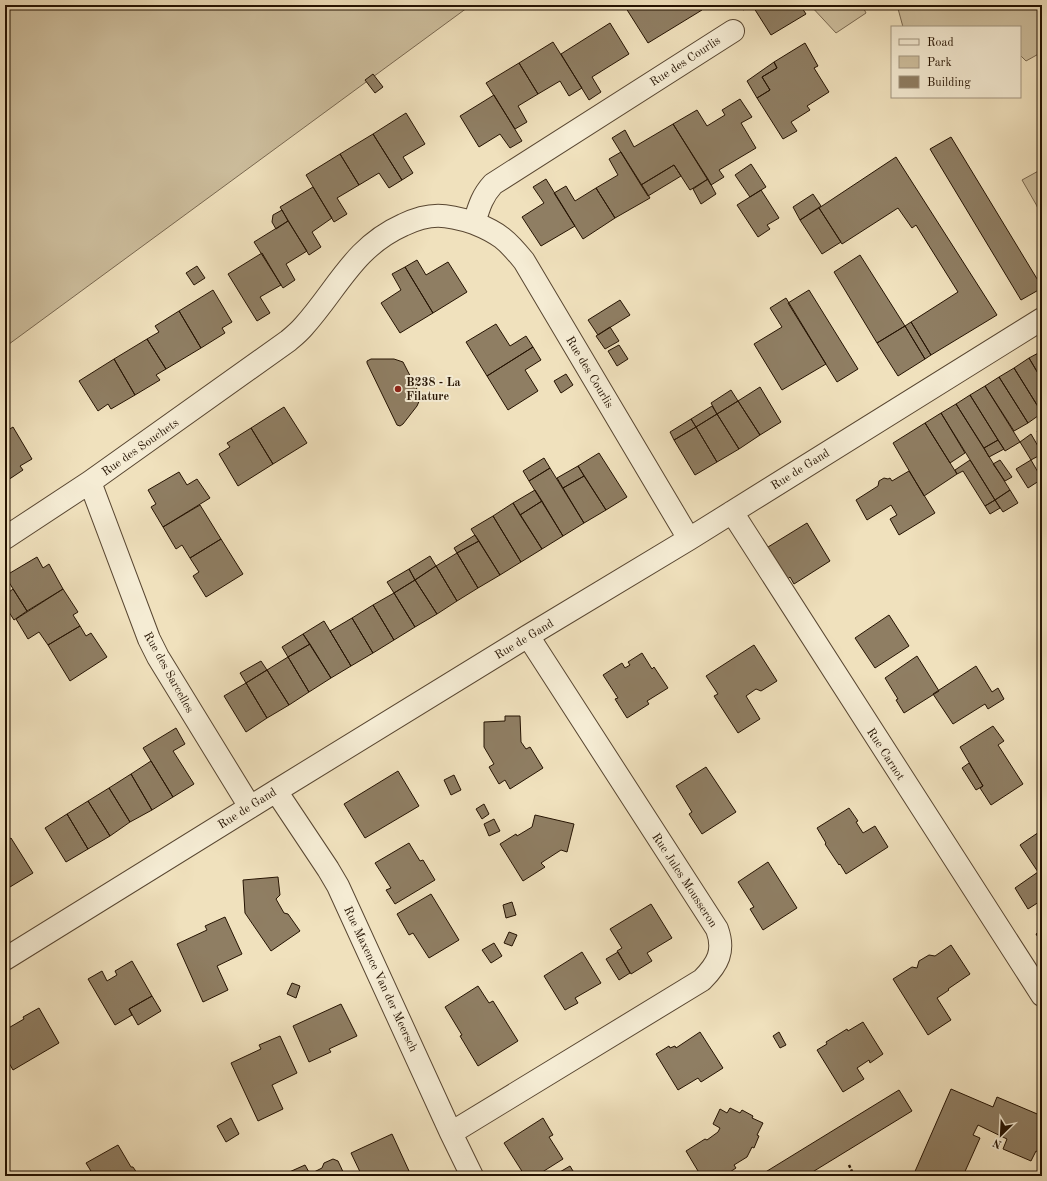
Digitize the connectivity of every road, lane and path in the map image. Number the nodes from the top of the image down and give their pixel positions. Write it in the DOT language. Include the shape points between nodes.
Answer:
graph roads {
  1 [pos="733,31"];
  2 [pos="474,223"];
  3 [pos="1042,319"];
  4 [pos="273,352"];
  5 [pos="90,482"];
  6 [pos="732,512"];
  7 [pos="5,538"];
  8 [pos="689,539"];
  9 [pos="528,636"];
  10 [pos="276,791"];
  11 [pos="250,807"];
  12 [pos="5,959"];
  13 [pos="1042,995"];
  14 [pos="451,1133"];
  15 [pos="849,1166"];
  16 [pos="472,1176"];
  17 [pos="854,1176"];
  1 -- 2 [label="street, Rue des Courlis" via="493,184 485,192"];
  2 -- 4 [label="street, Rue des Courlis" via="443,215 428,216 396,228 373,242 347,269 303,328"];
  2 -- 8 [label="street, Rue des Courlis" via="502,237 524,261"];
  3 -- 6 [label="street, Rue de Gand"];
  4 -- 5 [label="street, Rue des Souchets"];
  5 -- 7 [label="street, Rue des Souchets"];
  5 -- 11 [label="street, Rue des Sarcelles" via="149,639"];
  6 -- 8 [label="street, Rue de Gand"];
  6 -- 13 [label="street, Rue Carnot"];
  8 -- 9 [label="street, Rue de Gand"];
  9 -- 10 [label="street, Rue de Gand"];
  9 -- 14 [label="street, Rue Jules Mousseron" via="717,929 721,947 716,964 702,980"];
  10 -- 11 [label="street, Rue de Gand"];
  10 -- 14 [label="street, Rue Maxence Van der Meersch" via="338,886"];
  11 -- 12 [label="street, Rue de Gand"];
  14 -- 16 [label="street, Rue Maxence Van der Meersch"];
  15 -- 17 [label="path"];
}
